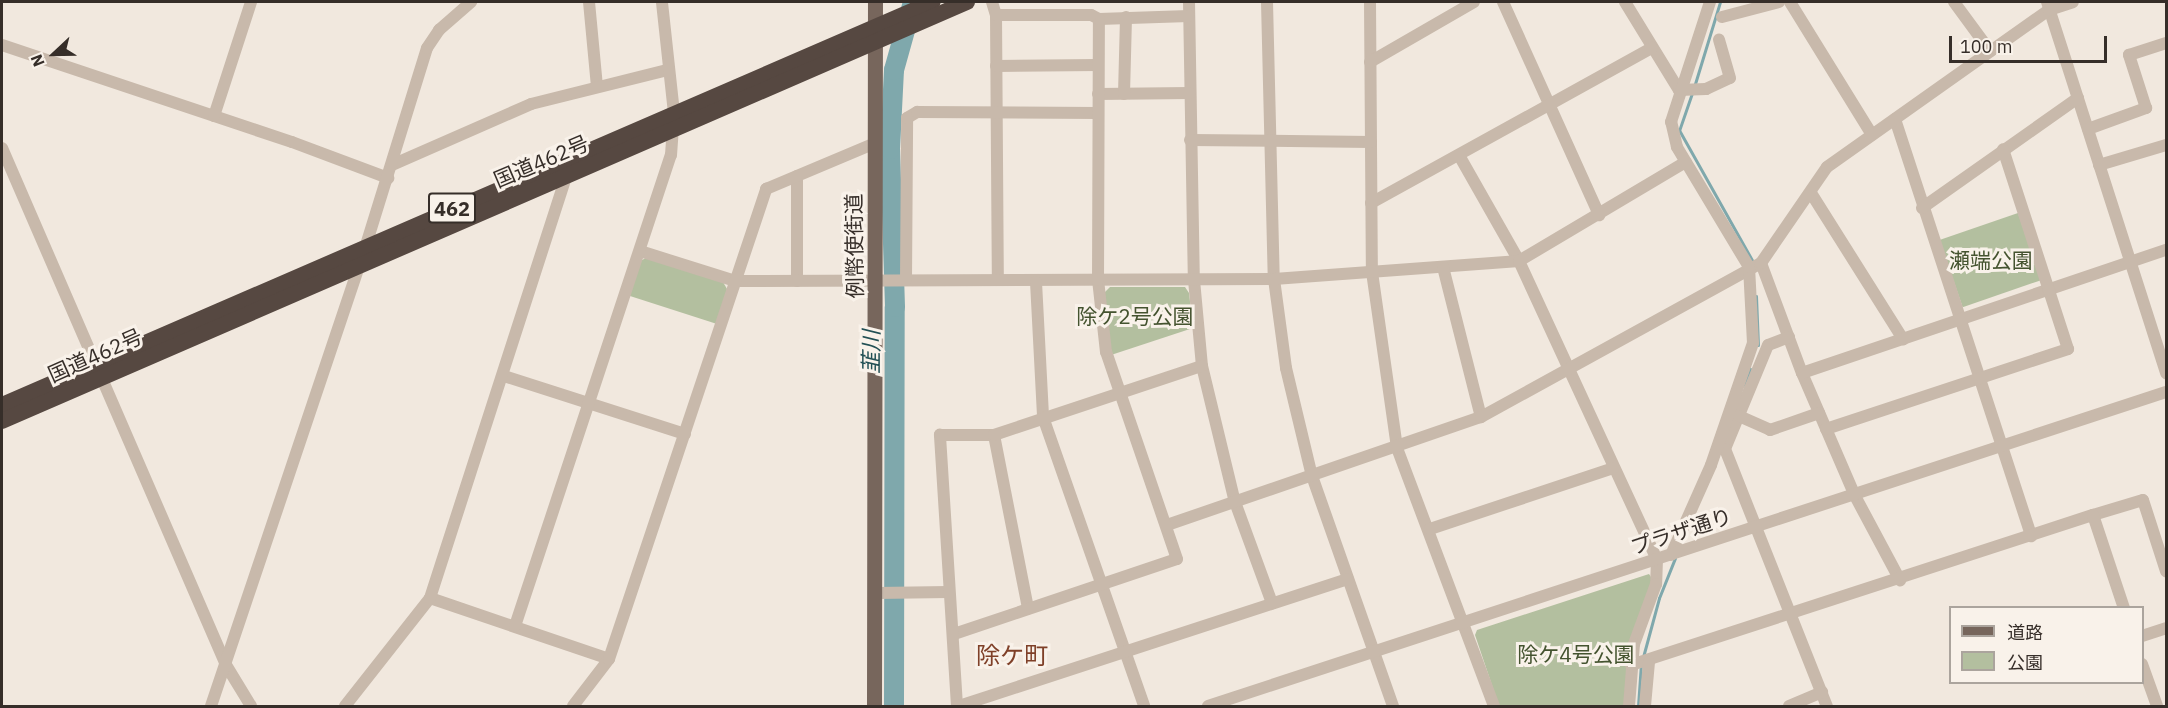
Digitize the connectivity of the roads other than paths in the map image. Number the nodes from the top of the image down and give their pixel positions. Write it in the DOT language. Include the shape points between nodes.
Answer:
graph roads {
  1 [pos="251,2"];
  2 [pos="471,2"];
  3 [pos="589,2"];
  4 [pos="662,2"];
  5 [pos="875,2"];
  6 [pos="967,2"];
  7 [pos="992,2"];
  8 [pos="1189,2"];
  9 [pos="1267,2"];
  10 [pos="1370,2"];
  11 [pos="1474,2"];
  12 [pos="1503,2"];
  13 [pos="1625,2"];
  14 [pos="1710,2"];
  15 [pos="1779,2"];
  16 [pos="1790,2"];
  17 [pos="1954,2"];
  18 [pos="2073,2"];
  19 [pos="2048,6"];
  20 [pos="927,8"];
  21 [pos="996,15"];
  22 [pos="1189,16"];
  23 [pos="1126,17"];
  24 [pos="1722,17"];
  25 [pos="1099,19"];
  26 [pos="874,33"];
  27 [pos="1719,40"];
  28 [pos="2166,43"];
  29 [pos="2,45"];
  30 [pos="1652,48"];
  31 [pos="1990,51"];
  32 [pos="1370,62"];
  33 [pos="1098,65"];
  34 [pos="996,66"];
  35 [pos="667,69"];
  36 [pos="597,87"];
  37 [pos="1679,90"];
  38 [pos="1190,93"];
  39 [pos="1098,94"];
  40 [pos="1124,94"];
  41 [pos="2078,98"];
  42 [pos="1551,105"];
  43 [pos="1098,113"];
  44 [pos="996,114"];
  45 [pos="214,116"];
  46 [pos="1895,119"];
  47 [pos="673,121"];
  48 [pos="2088,129"];
  49 [pos="1872,135"];
  50 [pos="1190,140"];
  51 [pos="1271,141"];
  52 [pos="1371,142"];
  53 [pos="873,144"];
  54 [pos="2166,145"];
  55 [pos="2,148"];
  56 [pos="2003,149"];
  57 [pos="1460,157"];
  58 [pos="1686,162"];
  59 [pos="392,165"];
  60 [pos="2100,165"];
  61 [pos="567,174"];
  62 [pos="797,176"];
  63 [pos="388,178"];
  64 [pos="1812,193"];
  65 [pos="1371,203"];
  66 [pos="1922,208"];
  67 [pos="1599,215"];
  68 [pos="366,245"];
  69 [pos="2166,250"];
  70 [pos="640,251"];
  71 [pos="1519,261"];
  72 [pos="2131,262"];
  73 [pos="359,265"];
  74 [pos="1755,265"];
  75 [pos="1443,267"];
  76 [pos="1372,272"];
  77 [pos="998,279"];
  78 [pos="1274,279"];
  79 [pos="906,280"];
  80 [pos="1098,280"];
  81 [pos="1194,280"];
  82 [pos="735,281"];
  83 [pos="797,281"];
  84 [pos="876,281"];
  85 [pos="1036,282"];
  86 [pos="2051,290"];
  87 [pos="1961,320"];
  88 [pos="1789,337"];
  89 [pos="1903,339"];
  90 [pos="1202,366"];
  91 [pos="99,370"];
  92 [pos="1568,371"];
  93 [pos="1802,373"];
  94 [pos="2166,374"];
  95 [pos="504,376"];
  96 [pos="1980,378"];
  97 [pos="1120,392"];
  98 [pos="2166,392"];
  99 [pos="589,403"];
  100 [pos="2,405"];
  101 [pos="1819,413"];
  102 [pos="1739,416"];
  103 [pos="1043,417"];
  104 [pos="1481,417"];
  105 [pos="2,421"];
  106 [pos="1826,429"];
  107 [pos="685,434"];
  108 [pos="994,435"];
  109 [pos="2002,446"];
  110 [pos="1397,448"];
  111 [pos="1613,468"];
  112 [pos="1312,476"];
  113 [pos="1854,494"];
  114 [pos="1235,502"];
  115 [pos="2093,515"];
  116 [pos="1167,525"];
  117 [pos="1756,527"];
  118 [pos="1430,529"];
  119 [pos="2031,536"];
  120 [pos="1671,555"];
  121 [pos="1657,559"];
  122 [pos="2166,571"];
  123 [pos="1348,579"];
  124 [pos="1900,580"];
  125 [pos="1102,584"];
  126 [pos="949,592"];
  127 [pos="877,593"];
  128 [pos="430,598"];
  129 [pos="1272,603"];
  130 [pos="2123,606"];
  131 [pos="1028,609"];
  132 [pos="1792,616"];
  133 [pos="1464,622"];
  134 [pos="515,626"];
  135 [pos="2166,628"];
  136 [pos="954,634"];
  137 [pos="2144,635"];
  138 [pos="1124,651"];
  139 [pos="1373,651"];
  140 [pos="609,659"];
  141 [pos="1649,662"];
  142 [pos="226,665"];
  143 [pos="1631,665"];
  144 [pos="2144,670"];
  145 [pos="1822,692"];
  146 [pos="211,706"];
  147 [pos="251,706"];
  148 [pos="345,706"];
  149 [pos="573,706"];
  150 [pos="874,706"];
  151 [pos="958,706"];
  152 [pos="1144,706"];
  153 [pos="1208,706"];
  154 [pos="1393,706"];
  155 [pos="1494,706"];
  156 [pos="1629,706"];
  157 [pos="1645,706"];
  158 [pos="1789,706"];
  159 [pos="1827,706"];
  160 [pos="2157,706"];
  1 -- 45 [label="street"];
  2 -- 59 [label="street" via="439,30 427,48"];
  3 -- 36 [label="street"];
  4 -- 35 [label="street"];
  5 -- 26 [label="main road, 例幣使街道"];
  6 -- 20 [label="highway, 国道462号 / 462"];
  7 -- 21 [label="street"];
  8 -- 22 [label="street"];
  9 -- 51 [label="street"];
  10 -- 32 [label="street"];
  11 -- 32 [label="street"];
  12 -- 42 [label="street"];
  13 -- 30 [label="street"];
  14 -- 37 [label="street" via="1700,40"];
  15 -- 24 [label="street"];
  16 -- 49 [label="street"];
  17 -- 31 [label="street"];
  18 -- 19 [label="street"];
  19 -- 31 [label="street"];
  19 -- 41 [label="street"];
  20 -- 26 [label="highway, 国道462号 / 462" via="903,14"];
  20 -- 26 [label="highway, 国道462号 / 462" via="896,30"];
  21 -- 25 [label="street" via="1091,15"];
  21 -- 34 [label="street"];
  22 -- 23 [label="street"];
  22 -- 38 [label="street"];
  23 -- 25 [label="street"];
  23 -- 40 [label="street"];
  25 -- 33 [label="street"];
  26 -- 47 [label="highway, 国道462号 / 462"];
  26 -- 53 [label="main road, 例幣使街道"];
  27 -- 37 [label="street" via="1730,78 1706,89"];
  28 -- 48 [label="street" via="2129,55 2146,108"];
  29 -- 45 [label="street"];
  30 -- 37 [label="street"];
  30 -- 42 [label="street"];
  31 -- 46 [label="street"];
  32 -- 52 [label="street"];
  33 -- 34 [label="street"];
  33 -- 39 [label="street"];
  34 -- 44 [label="street"];
  35 -- 36 [label="street"];
  35 -- 47 [label="street"];
  36 -- 59 [label="street" via="531,104"];
  37 -- 58 [label="street" via="1671,122 1677,147"];
  38 -- 40 [label="street"];
  38 -- 50 [label="street"];
  39 -- 40 [label="street"];
  39 -- 43 [label="street"];
  41 -- 48 [label="street"];
  41 -- 56 [label="street"];
  42 -- 57 [label="street"];
  42 -- 67 [label="street"];
  43 -- 44 [label="street"];
  43 -- 80 [label="street"];
  44 -- 77 [label="street"];
  44 -- 79 [label="street" via="917,112 907,118"];
  45 -- 63 [label="street"];
  46 -- 49 [label="street"];
  46 -- 66 [label="street"];
  47 -- 61 [label="highway, 国道462号 / 462"];
  47 -- 68 [label="highway, 国道462号 / 462"];
  47 -- 70 [label="street" via="671,155"];
  48 -- 60 [label="street"];
  49 -- 64 [label="street" via="1827,167"];
  50 -- 51 [label="street"];
  50 -- 81 [label="street"];
  51 -- 52 [label="street"];
  51 -- 78 [label="street"];
  52 -- 65 [label="street"];
  53 -- 62 [label="street"];
  53 -- 84 [label="main road, 例幣使街道"];
  54 -- 60 [label="street"];
  55 -- 91 [label="street"];
  56 -- 66 [label="street"];
  56 -- 86 [label="street"];
  57 -- 65 [label="street"];
  57 -- 71 [label="street"];
  58 -- 67 [label="street"];
  58 -- 74 [label="street"];
  59 -- 63 [label="street"];
  60 -- 72 [label="street"];
  61 -- 73 [label="highway, 国道462号 / 462"];
  61 -- 95 [label="street"];
  62 -- 82 [label="street" via="766,189"];
  62 -- 83 [label="street"];
  63 -- 68 [label="street"];
  64 -- 74 [label="street"];
  64 -- 89 [label="street"];
  65 -- 76 [label="street"];
  66 -- 87 [label="street"];
  67 -- 71 [label="street"];
  68 -- 91 [label="highway, 国道462号 / 462"];
  69 -- 72 [label="street"];
  70 -- 82 [label="street"];
  70 -- 99 [label="street"];
  71 -- 75 [label="street"];
  71 -- 92 [label="street"];
  72 -- 86 [label="street"];
  72 -- 94 [label="street"];
  73 -- 91 [label="highway, 国道462号 / 462"];
  73 -- 142 [label="street"];
  74 -- 88 [label="street"];
  74 -- 92 [label="street"];
  74 -- 120 [label="street" via="1753,343 1711,465"];
  75 -- 76 [label="street"];
  75 -- 104 [label="street"];
  76 -- 78 [label="street"];
  76 -- 110 [label="street"];
  77 -- 79 [label="street"];
  77 -- 85 [label="street"];
  78 -- 81 [label="street"];
  78 -- 112 [label="street" via="1286,369"];
  79 -- 84 [label="street"];
  80 -- 81 [label="street"];
  80 -- 85 [label="street"];
  80 -- 97 [label="street" via="1106,352"];
  81 -- 90 [label="street"];
  82 -- 83 [label="street"];
  82 -- 107 [label="street"];
  83 -- 84 [label="street"];
  84 -- 127 [label="main road, 例幣使街道"];
  85 -- 103 [label="street"];
  86 -- 87 [label="street"];
  86 -- 96 [label="street" via="2068,350"];
  87 -- 89 [label="street"];
  87 -- 96 [label="street"];
  88 -- 93 [label="street"];
  88 -- 102 [label="street" via="1767,345"];
  89 -- 93 [label="street"];
  90 -- 97 [label="street"];
  90 -- 114 [label="street"];
  91 -- 100 [label="highway, 国道462号 / 462"];
  91 -- 105 [label="highway, 国道462号 / 462"];
  91 -- 142 [label="street"];
  92 -- 104 [label="street"];
  92 -- 111 [label="street"];
  93 -- 101 [label="street"];
  95 -- 99 [label="street"];
  95 -- 128 [label="street"];
  96 -- 106 [label="street"];
  96 -- 109 [label="street"];
  97 -- 103 [label="street"];
  97 -- 116 [label="street"];
  98 -- 109 [label="street, プラザ通り"];
  99 -- 107 [label="street"];
  99 -- 134 [label="street"];
  101 -- 102 [label="street" via="1770,430"];
  101 -- 106 [label="street"];
  102 -- 117 [label="street" via="1725,449"];
  103 -- 108 [label="street"];
  103 -- 125 [label="street"];
  104 -- 110 [label="street"];
  106 -- 113 [label="street"];
  107 -- 140 [label="street"];
  108 -- 126 [label="street" via="940,435"];
  108 -- 131 [label="street"];
  109 -- 113 [label="street, プラザ通り"];
  109 -- 119 [label="street"];
  110 -- 112 [label="street"];
  110 -- 118 [label="street"];
  111 -- 118 [label="street"];
  111 -- 121 [label="street"];
  112 -- 114 [label="street"];
  112 -- 123 [label="street"];
  113 -- 117 [label="street, プラザ通り"];
  113 -- 124 [label="street"];
  114 -- 116 [label="street"];
  114 -- 129 [label="street"];
  115 -- 119 [label="street"];
  115 -- 122 [label="street" via="2144,500"];
  115 -- 130 [label="street"];
  116 -- 125 [label="street" via="1177,559"];
  117 -- 120 [label="street, プラザ通り"];
  117 -- 132 [label="street"];
  118 -- 133 [label="street"];
  119 -- 124 [label="street"];
  120 -- 121 [label="street, プラザ通り"];
  121 -- 133 [label="street, プラザ通り"];
  121 -- 143 [label="street" via="1656,584 1634,644"];
  123 -- 129 [label="street"];
  123 -- 139 [label="street"];
  124 -- 132 [label="street"];
  125 -- 131 [label="street"];
  125 -- 138 [label="street"];
  126 -- 127 [label="street"];
  126 -- 136 [label="street"];
  127 -- 150 [label="main road, 例幣使街道"];
  128 -- 134 [label="street"];
  128 -- 148 [label="street"];
  129 -- 138 [label="street"];
  131 -- 136 [label="street"];
  132 -- 141 [label="street"];
  132 -- 145 [label="street"];
  133 -- 139 [label="street, プラザ通り"];
  133 -- 155 [label="street"];
  134 -- 140 [label="street"];
  135 -- 137 [label="street"];
  136 -- 151 [label="street"];
  138 -- 151 [label="street"];
  138 -- 152 [label="street"];
  139 -- 153 [label="street, プラザ通り"];
  139 -- 154 [label="street"];
  140 -- 149 [label="street"];
  141 -- 143 [label="street"];
  141 -- 157 [label="street"];
  142 -- 146 [label="street"];
  142 -- 147 [label="street"];
  143 -- 156 [label="street"];
  144 -- 160 [label="street"];
  145 -- 158 [label="street"];
  145 -- 159 [label="street"];
}
